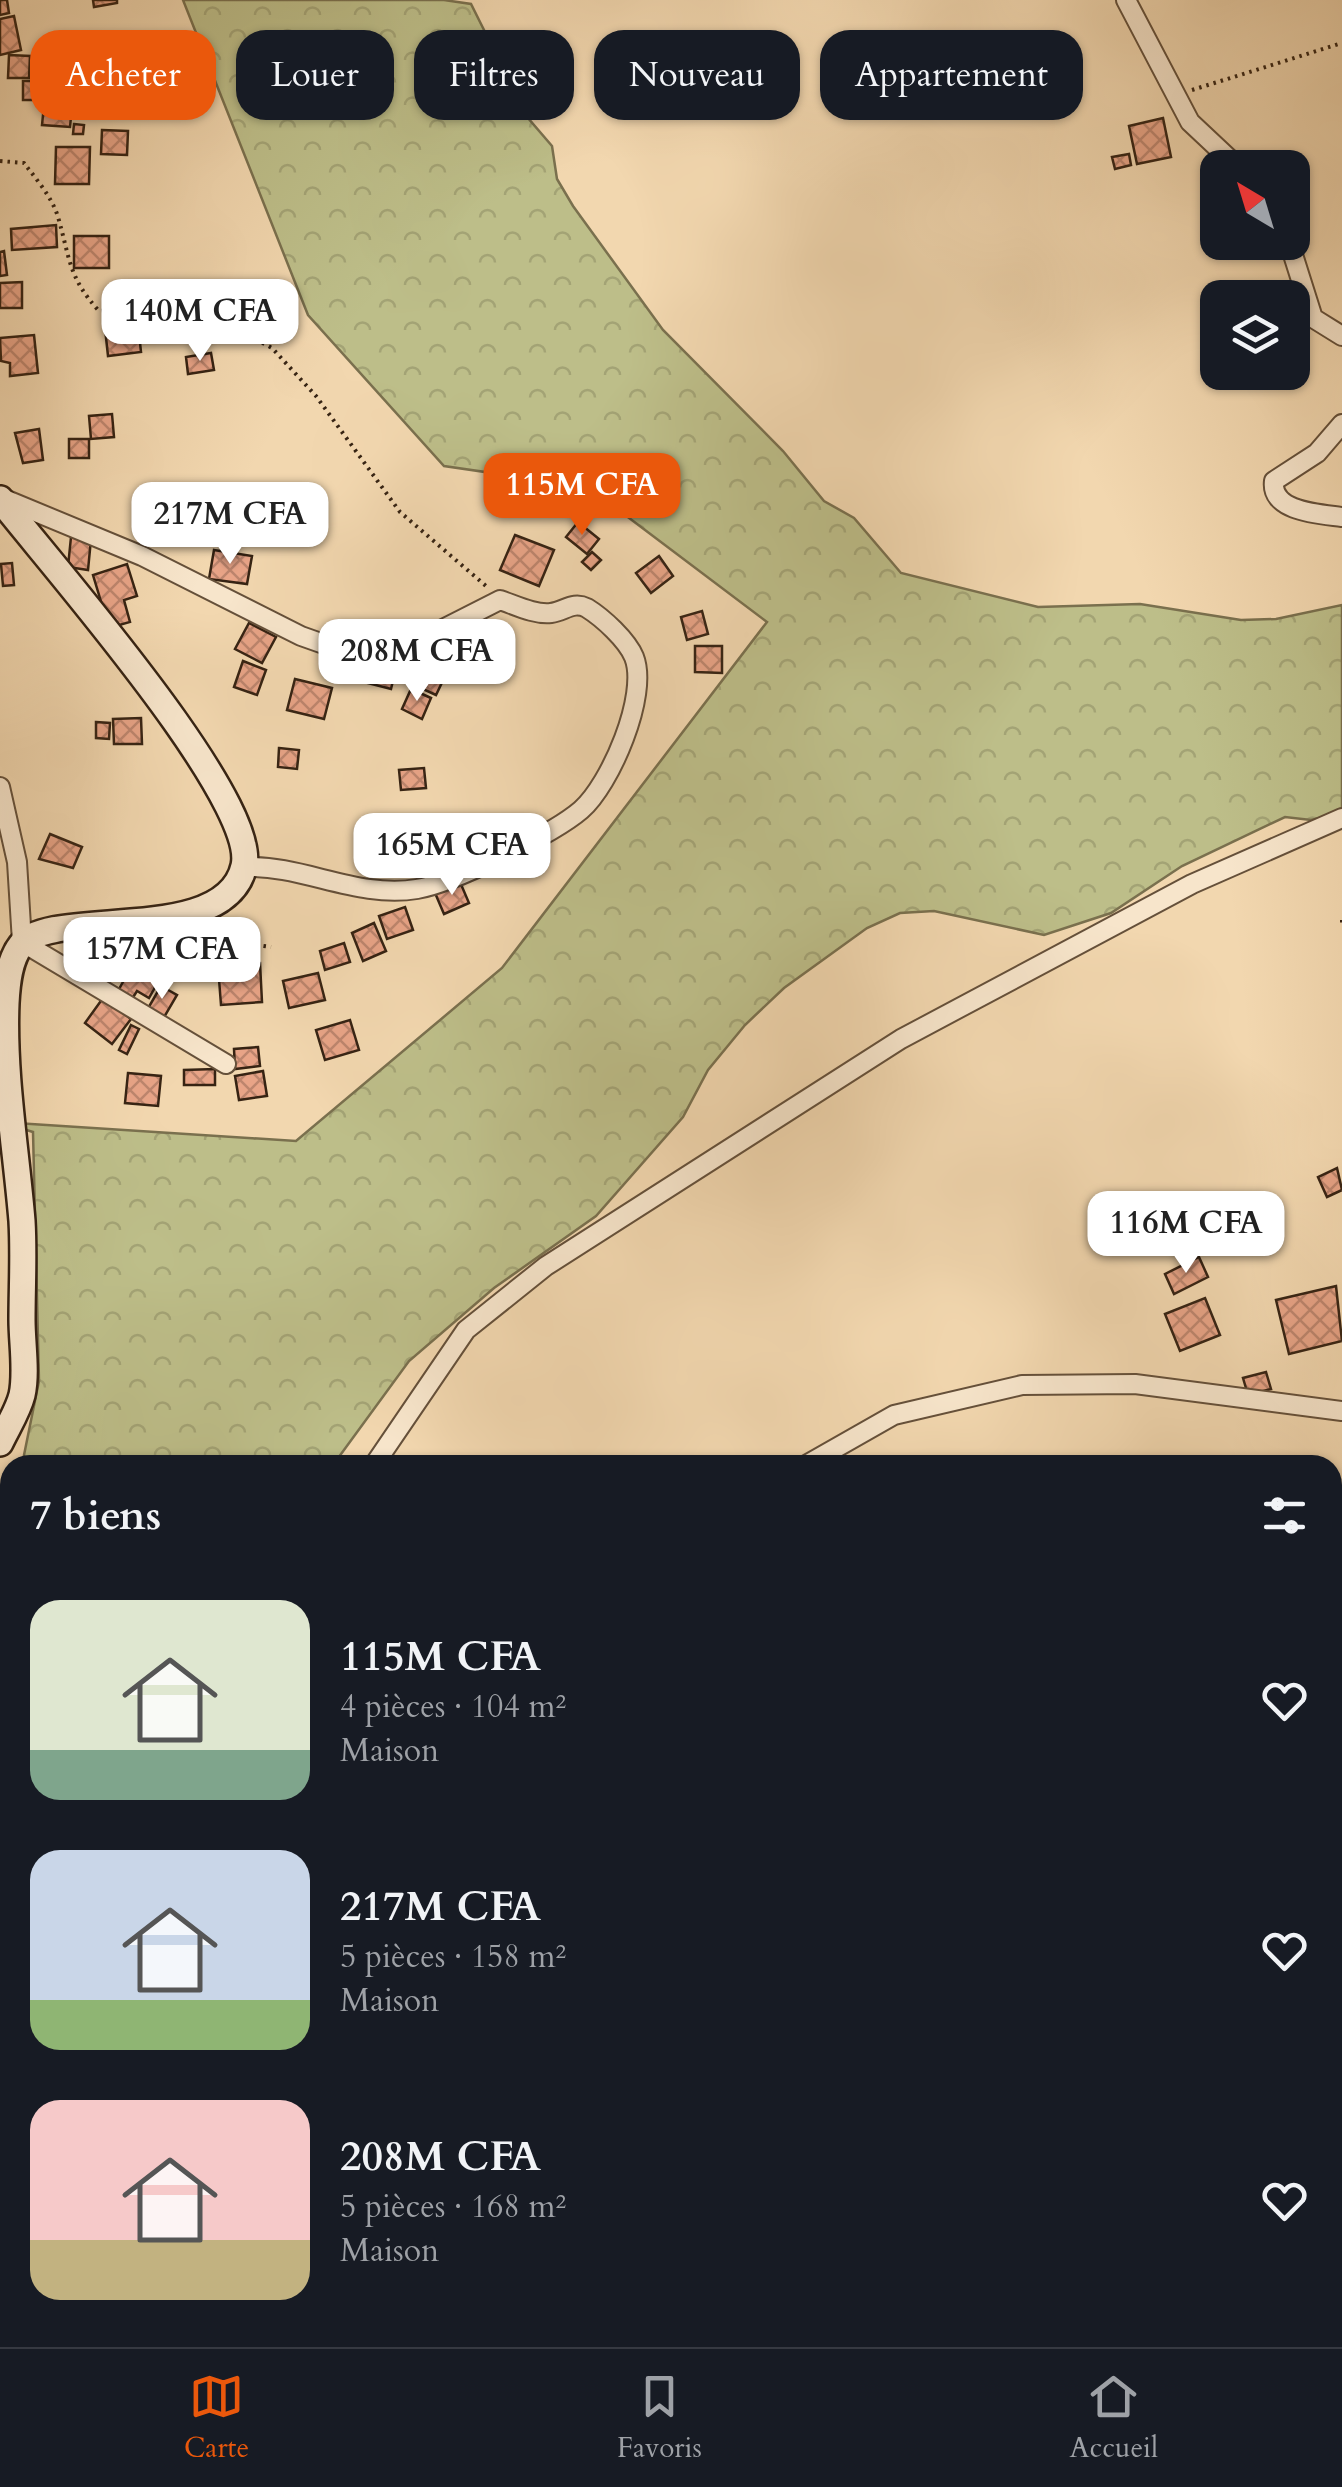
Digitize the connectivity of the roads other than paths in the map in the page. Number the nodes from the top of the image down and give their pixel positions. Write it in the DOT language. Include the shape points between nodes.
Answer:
graph roads {
  1 [pos="1126,0"];
  2 [pos="1220,150"];
  3 [pos="1295,260"];
  4 [pos="1342,336"];
  5 [pos="1342,424"];
  6 [pos="0,498"];
  7 [pos="1342,517"];
  8 [pos="0,786"];
  9 [pos="1342,818"];
  10 [pos="244,867"];
  11 [pos="22,942"];
  12 [pos="226,1064"];
  13 [pos="1342,1412"];
  14 [pos="0,1444"];
  15 [pos="381,1455"];
  16 [pos="824,1455"];
  1 -- 2 [label="street" via="1173,96"];
  3 -- 4 [label="street" via="1314,318"];
  5 -- 7 [label="street" via="1317,453 1274,481 1273,489 1294,508"];
  6 -- 10 [label="street" via="204,762 242,840"];
  6 -- 10 [label="street" via="352,654 435,633 500,600 544,614 574,604 587,608 624,640 635,660 632,717 585,807 562,825 454,879 416,890 359,888 271,866"];
  8 -- 11 [label="street" via="17,862"];
  9 -- 15 [label="street" via="1192,884 902,1039 546,1266 466,1330"];
  10 -- 11 [label="street" via="228,892 199,909 157,922 43,930"];
  11 -- 12 [label="street"];
  11 -- 14 [label="street" via="12,960 6,1002 22,1226 22,1394"];
  13 -- 16 [label="street" via="1135,1384 1022,1385 894,1415"];
}
